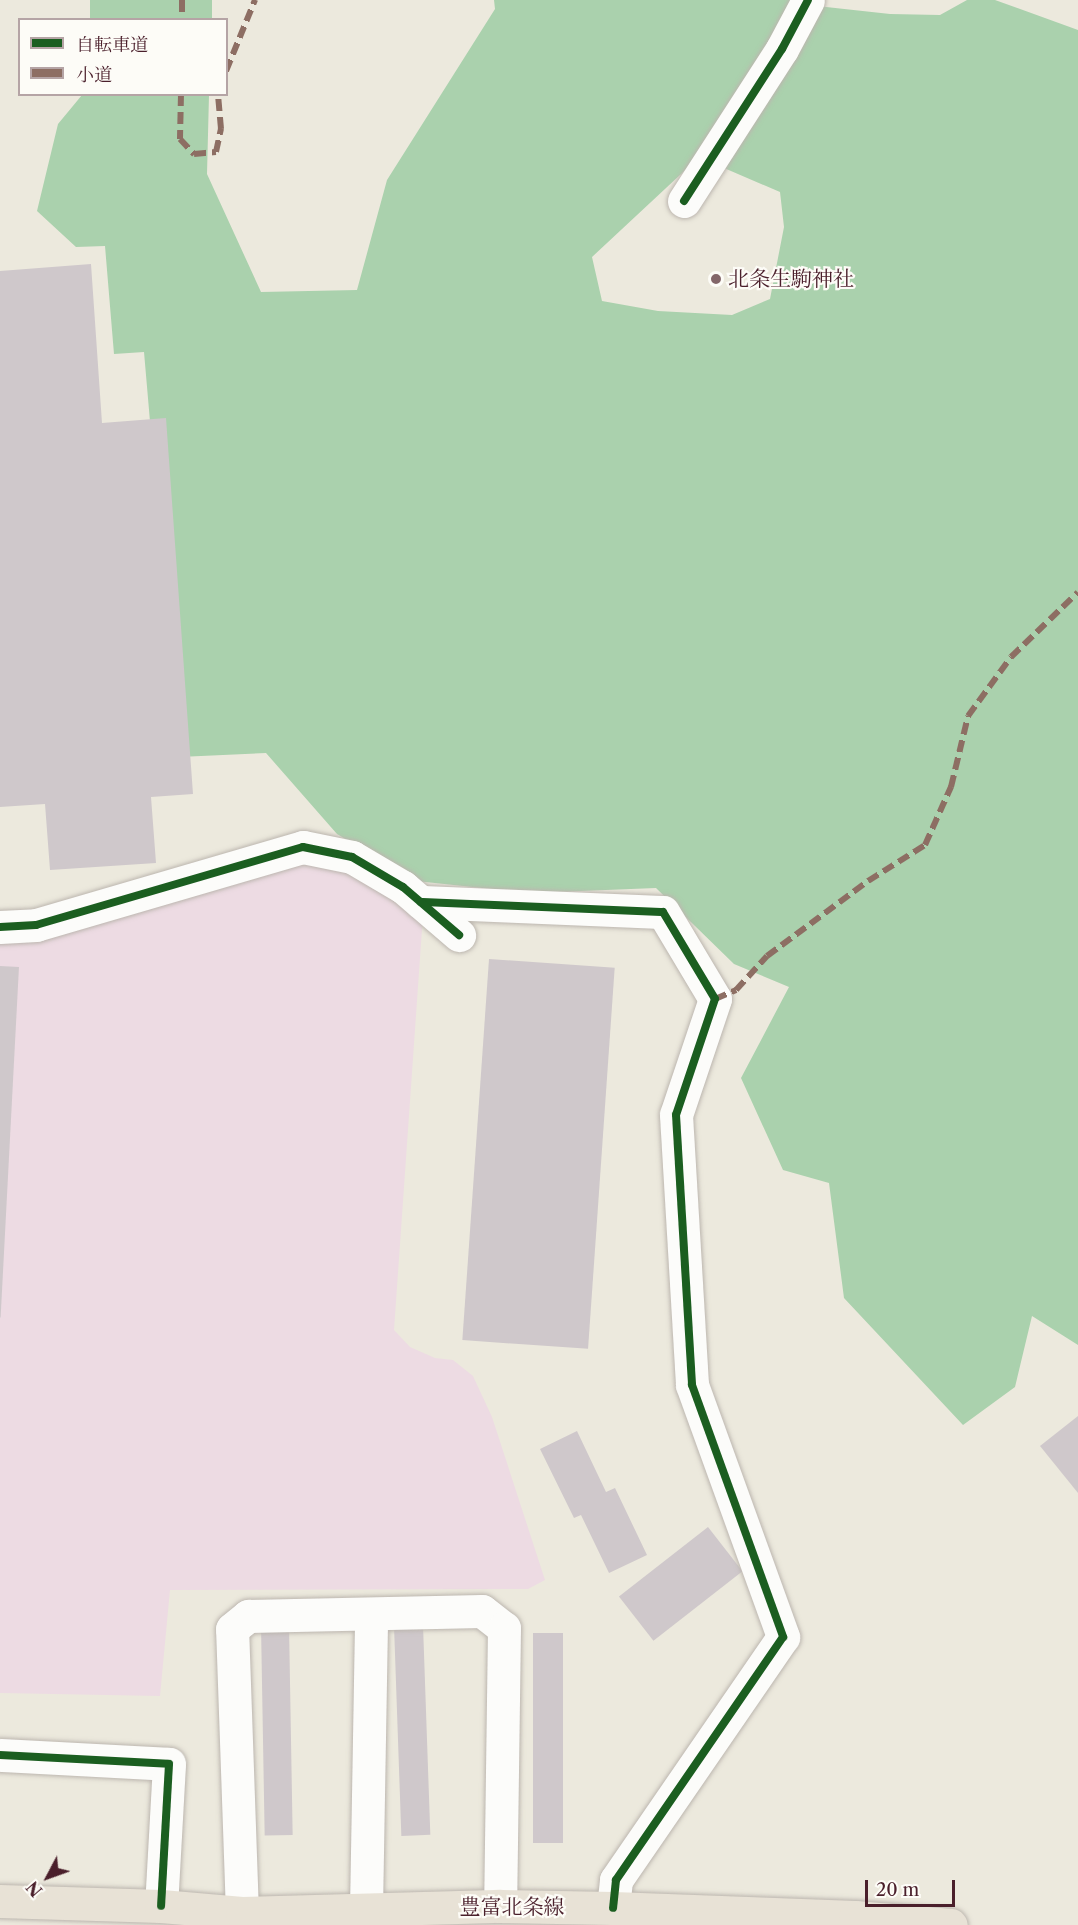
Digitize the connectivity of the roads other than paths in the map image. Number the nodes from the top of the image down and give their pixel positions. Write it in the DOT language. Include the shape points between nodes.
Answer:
graph roads {
  1 [pos="808,0"];
  2 [pos="684,201"];
  3 [pos="420,902"];
  4 [pos="0,927"];
  5 [pos="459,935"];
  6 [pos="371,1614"];
  7 [pos="0,1755"];
  8 [pos="0,1901"];
  9 [pos="161,1906"];
  10 [pos="500,1906"];
  11 [pos="366,1910"];
  12 [pos="226,1916"];
  13 [pos="618,1917"];
  14 [pos="951,1925"];
  1 -- 2 [label="street" via="750,100"];
  3 -- 4 [label="street" via="403,887 352,857 303,846 36,925"];
  3 -- 5 [label="street"];
  3 -- 13 [label="street" via="663,912 715,999 676,1115 692,1385 783,1637 616,1880"];
  6 -- 10 [label="street" via="482,1611 504,1628"];
  6 -- 11 [label="street"];
  6 -- 12 [label="street" via="248,1616 232,1629"];
  7 -- 9 [label="street" via="169,1764"];
  8 -- 9 [label="main road, 豊富北条線"];
  9 -- 12 [label="main road, 豊富北条線"];
  10 -- 11 [label="main road, 豊富北条線"];
  10 -- 13 [label="main road, 豊富北条線"];
  11 -- 12 [label="main road, 豊富北条線"];
  13 -- 14 [label="main road, 豊富北条線" via="855,1917"];
}
